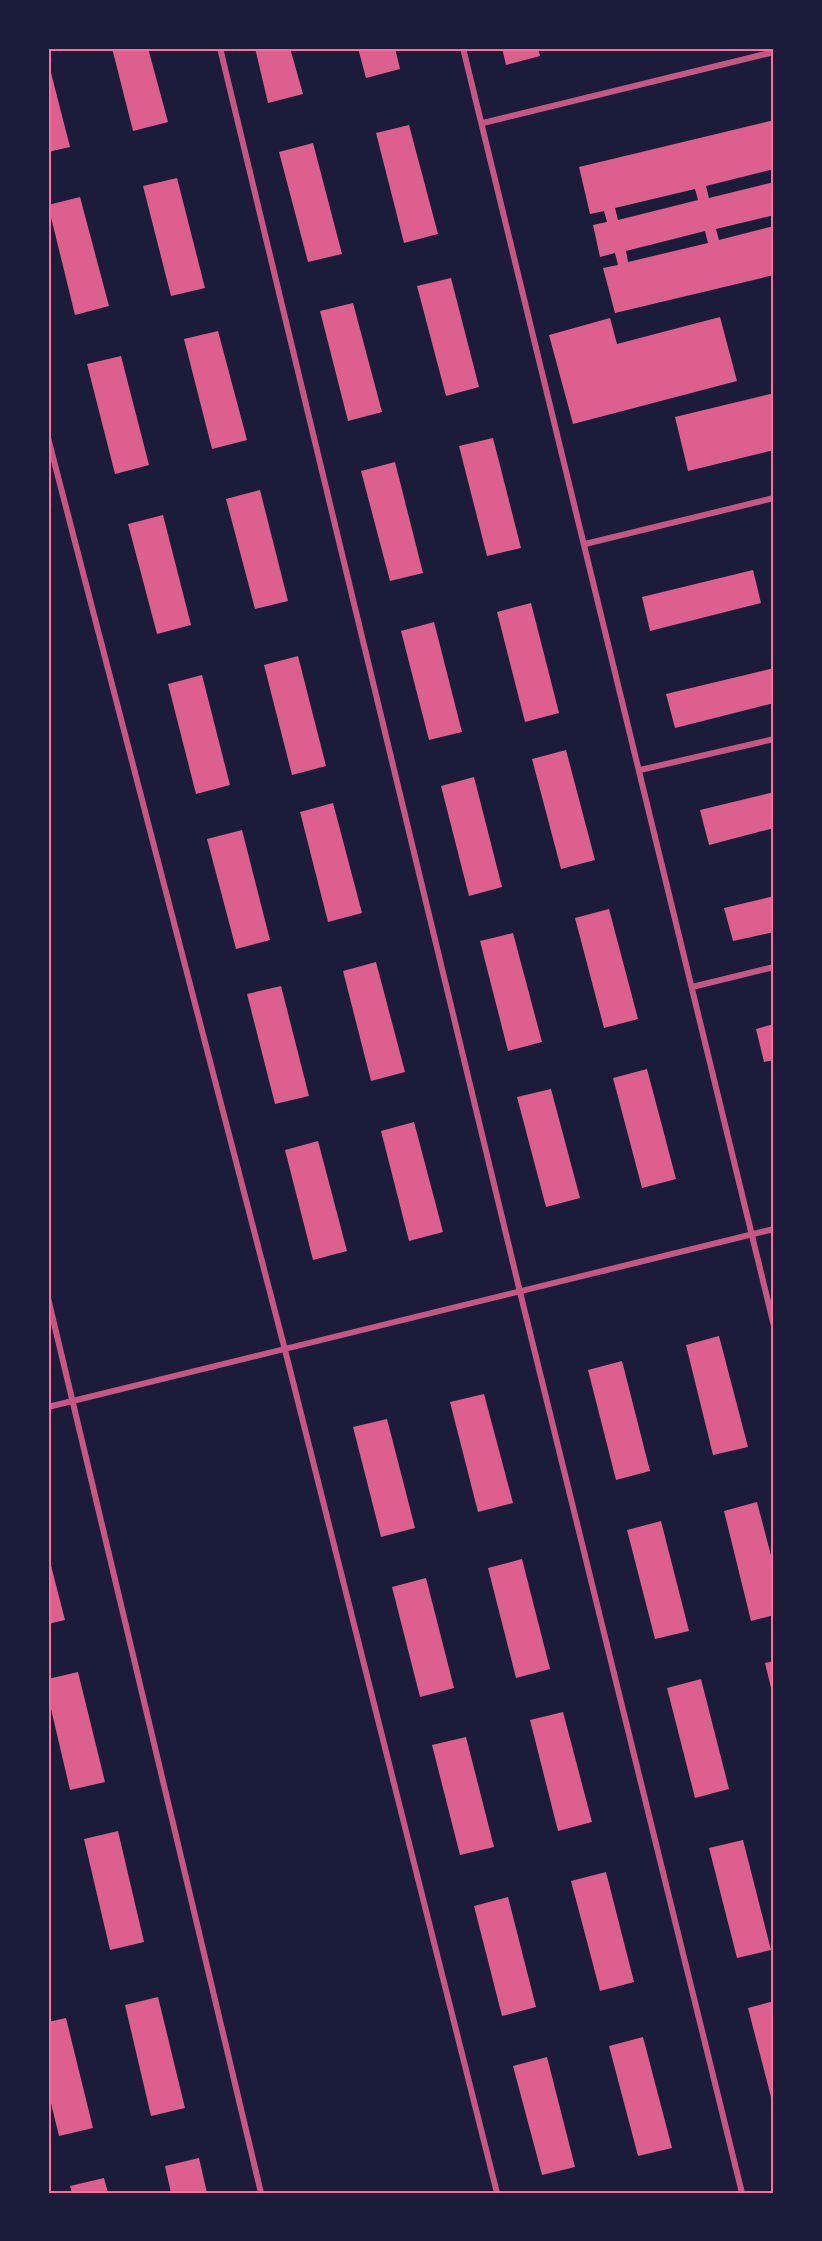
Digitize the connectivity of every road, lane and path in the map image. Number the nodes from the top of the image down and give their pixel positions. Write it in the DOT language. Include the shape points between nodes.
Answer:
graph roads {
  1 [pos="220,48"];
  2 [pos="463,48"];
  3 [pos="758,48"];
  4 [pos="774,52"];
  5 [pos="760,56"];
  6 [pos="483,123"];
  7 [pos="48,438"];
  8 [pos="774,498"];
  9 [pos="585,544"];
  10 [pos="774,739"];
  11 [pos="640,770"];
  12 [pos="774,967"];
  13 [pos="692,987"];
  14 [pos="774,1229"];
  15 [pos="752,1235"];
  16 [pos="520,1292"];
  17 [pos="48,1298"];
  18 [pos="774,1326"];
  19 [pos="285,1350"];
  20 [pos="73,1401"];
  21 [pos="48,1407"];
  22 [pos="261,2193"];
  23 [pos="497,2193"];
  24 [pos="742,2193"];
  1 -- 16 [label="street"];
  2 -- 6 [label="street"];
  3 -- 5 [label="street"];
  4 -- 5 [label="street"];
  5 -- 6 [label="street"];
  6 -- 9 [label="street"];
  7 -- 19 [label="street"];
  8 -- 9 [label="street"];
  9 -- 11 [label="street"];
  10 -- 11 [label="street"];
  11 -- 13 [label="street"];
  12 -- 13 [label="street"];
  13 -- 15 [label="street"];
  14 -- 15 [label="street"];
  15 -- 16 [label="street"];
  15 -- 18 [label="street"];
  16 -- 19 [label="street"];
  16 -- 24 [label="street"];
  17 -- 20 [label="street"];
  19 -- 20 [label="street"];
  19 -- 23 [label="street"];
  20 -- 21 [label="street"];
  20 -- 22 [label="street"];
}
